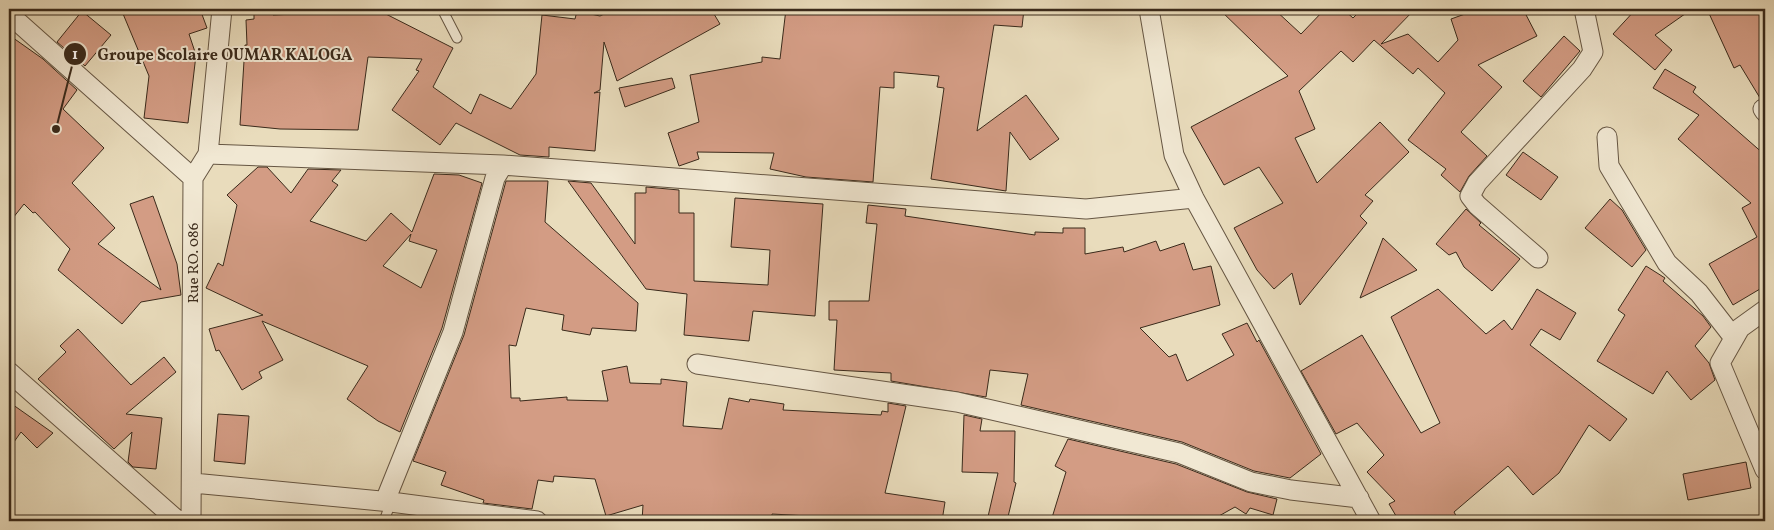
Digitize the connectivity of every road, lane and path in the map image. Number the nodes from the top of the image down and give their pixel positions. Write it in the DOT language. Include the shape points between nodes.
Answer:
graph roads {
  1 [pos="222,9"];
  2 [pos="442,9"];
  3 [pos="1149,9"];
  4 [pos="1584,9"];
  5 [pos="9,14"];
  6 [pos="457,38"];
  7 [pos="1607,137"];
  8 [pos="208,154"];
  9 [pos="503,165"];
  10 [pos="193,178"];
  11 [pos="1194,198"];
  12 [pos="1538,258"];
  13 [pos="1765,310"];
  14 [pos="1734,338"];
  15 [pos="697,364"];
  16 [pos="9,372"];
  17 [pos="1765,470"];
  18 [pos="193,483"];
  19 [pos="1359,498"];
  20 [pos="388,502"];
  21 [pos="178,521"];
  22 [pos="191,521"];
  23 [pos="384,521"];
  24 [pos="537,521"];
  25 [pos="1371,521"];
  1 -- 8 [label="street"];
  2 -- 6 [label="lane"];
  3 -- 11 [label="street" via="1174,155"];
  4 -- 12 [label="street" via="1593,52 1582,69 1477,184 1470,196"];
  5 -- 10 [label="street"];
  7 -- 14 [label="street" via="1610,166 1667,263 1699,293"];
  8 -- 9 [label="street"];
  8 -- 10 [label="street"];
  9 -- 11 [label="street" via="1086,209"];
  9 -- 20 [label="street" via="495,178 453,332"];
  10 -- 18 [label="street, Rue RO. 086"];
  11 -- 19 [label="street"];
  13 -- 14 [label="street" via="1740,328"];
  14 -- 17 [label="street" via="1720,363"];
  15 -- 19 [label="street" via="957,402 1179,453 1251,482"];
  16 -- 21 [label="street"];
  18 -- 20 [label="street"];
  18 -- 22 [label="street, Rue RO. 086"];
  19 -- 25 [label="street"];
  20 -- 23 [label="lane"];
  20 -- 24 [label="street"];
}
